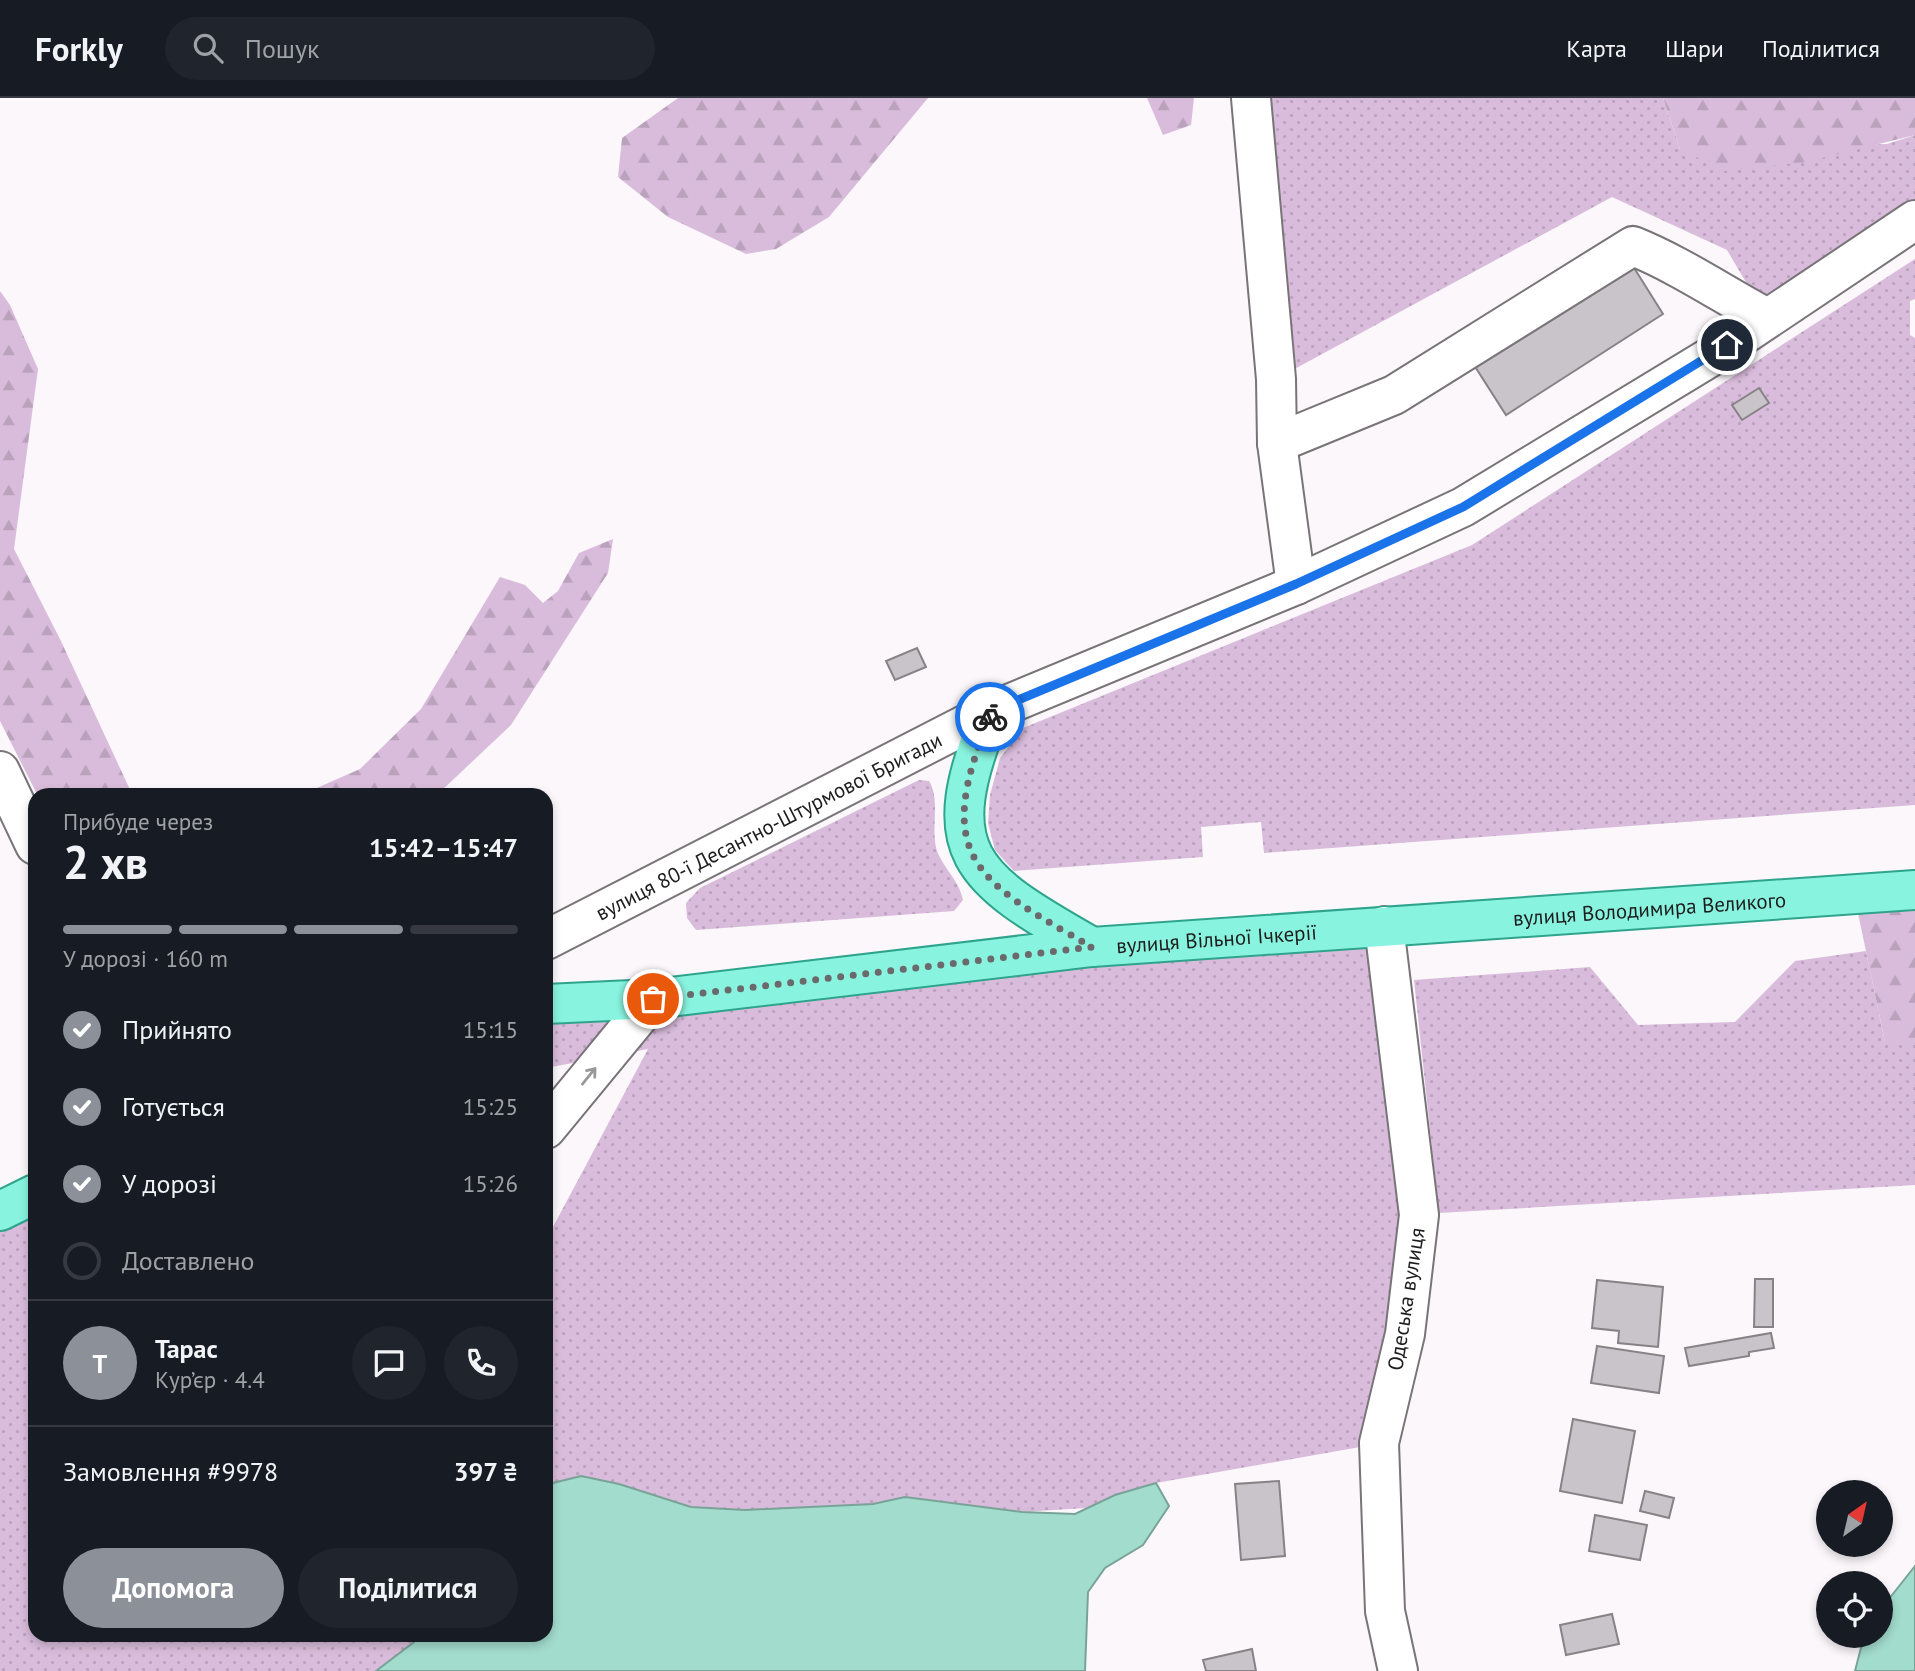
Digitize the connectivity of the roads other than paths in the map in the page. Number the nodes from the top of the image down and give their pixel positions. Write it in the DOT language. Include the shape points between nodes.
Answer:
graph roads {
  1 [pos="1251,98"];
  2 [pos="1915,220"];
  3 [pos="1767,318"];
  4 [pos="1277,443"];
  5 [pos="1296,584"];
  6 [pos="992,711"];
  7 [pos="0,771"];
  8 [pos="28,830"];
  9 [pos="1915,890"];
  10 [pos="1384,926"];
  11 [pos="553,936"];
  12 [pos="1092,947"];
  13 [pos="653,999"];
  14 [pos="553,1004"];
  15 [pos="553,1120"];
  16 [pos="28,1197"];
  17 [pos="0,1210"];
  18 [pos="1398,1671"];
  1 -- 4 [label="street" via="1276,379"];
  2 -- 3 [label="street, вулиця 80-ї Десантно-Штурмової Бригади"];
  3 -- 4 [label="street" via="1665,259 1633,246 1394,395"];
  3 -- 5 [label="street, вулиця 80-ї Десантно-Штурмової Бригади" via="1463,507"];
  4 -- 5 [label="street"];
  5 -- 6 [label="street, вулиця 80-ї Десантно-Штурмової Бригади"];
  6 -- 11 [label="street, вулиця 80-ї Десантно-Штурмової Бригади"];
  6 -- 12 [label="main road" via="963,801 964,829 972,854 1012,900"];
  7 -- 8 [label="street"];
  9 -- 10 [label="main road, вулиця Володимира Великого"];
  10 -- 12 [label="main road, вулиця Вільної Ічкерії"];
  10 -- 18 [label="street, Одеська вулиця" via="1419,1215 1405,1334 1378,1443 1385,1611"];
  12 -- 13 [label="main road, вулиця Вільної Ічкерії"];
  13 -- 14 [label="main road, вулиця Вільної Ічкерії"];
  15 -- 13 [label="street, one-way"];
  16 -- 17 [label="main road"];
}
